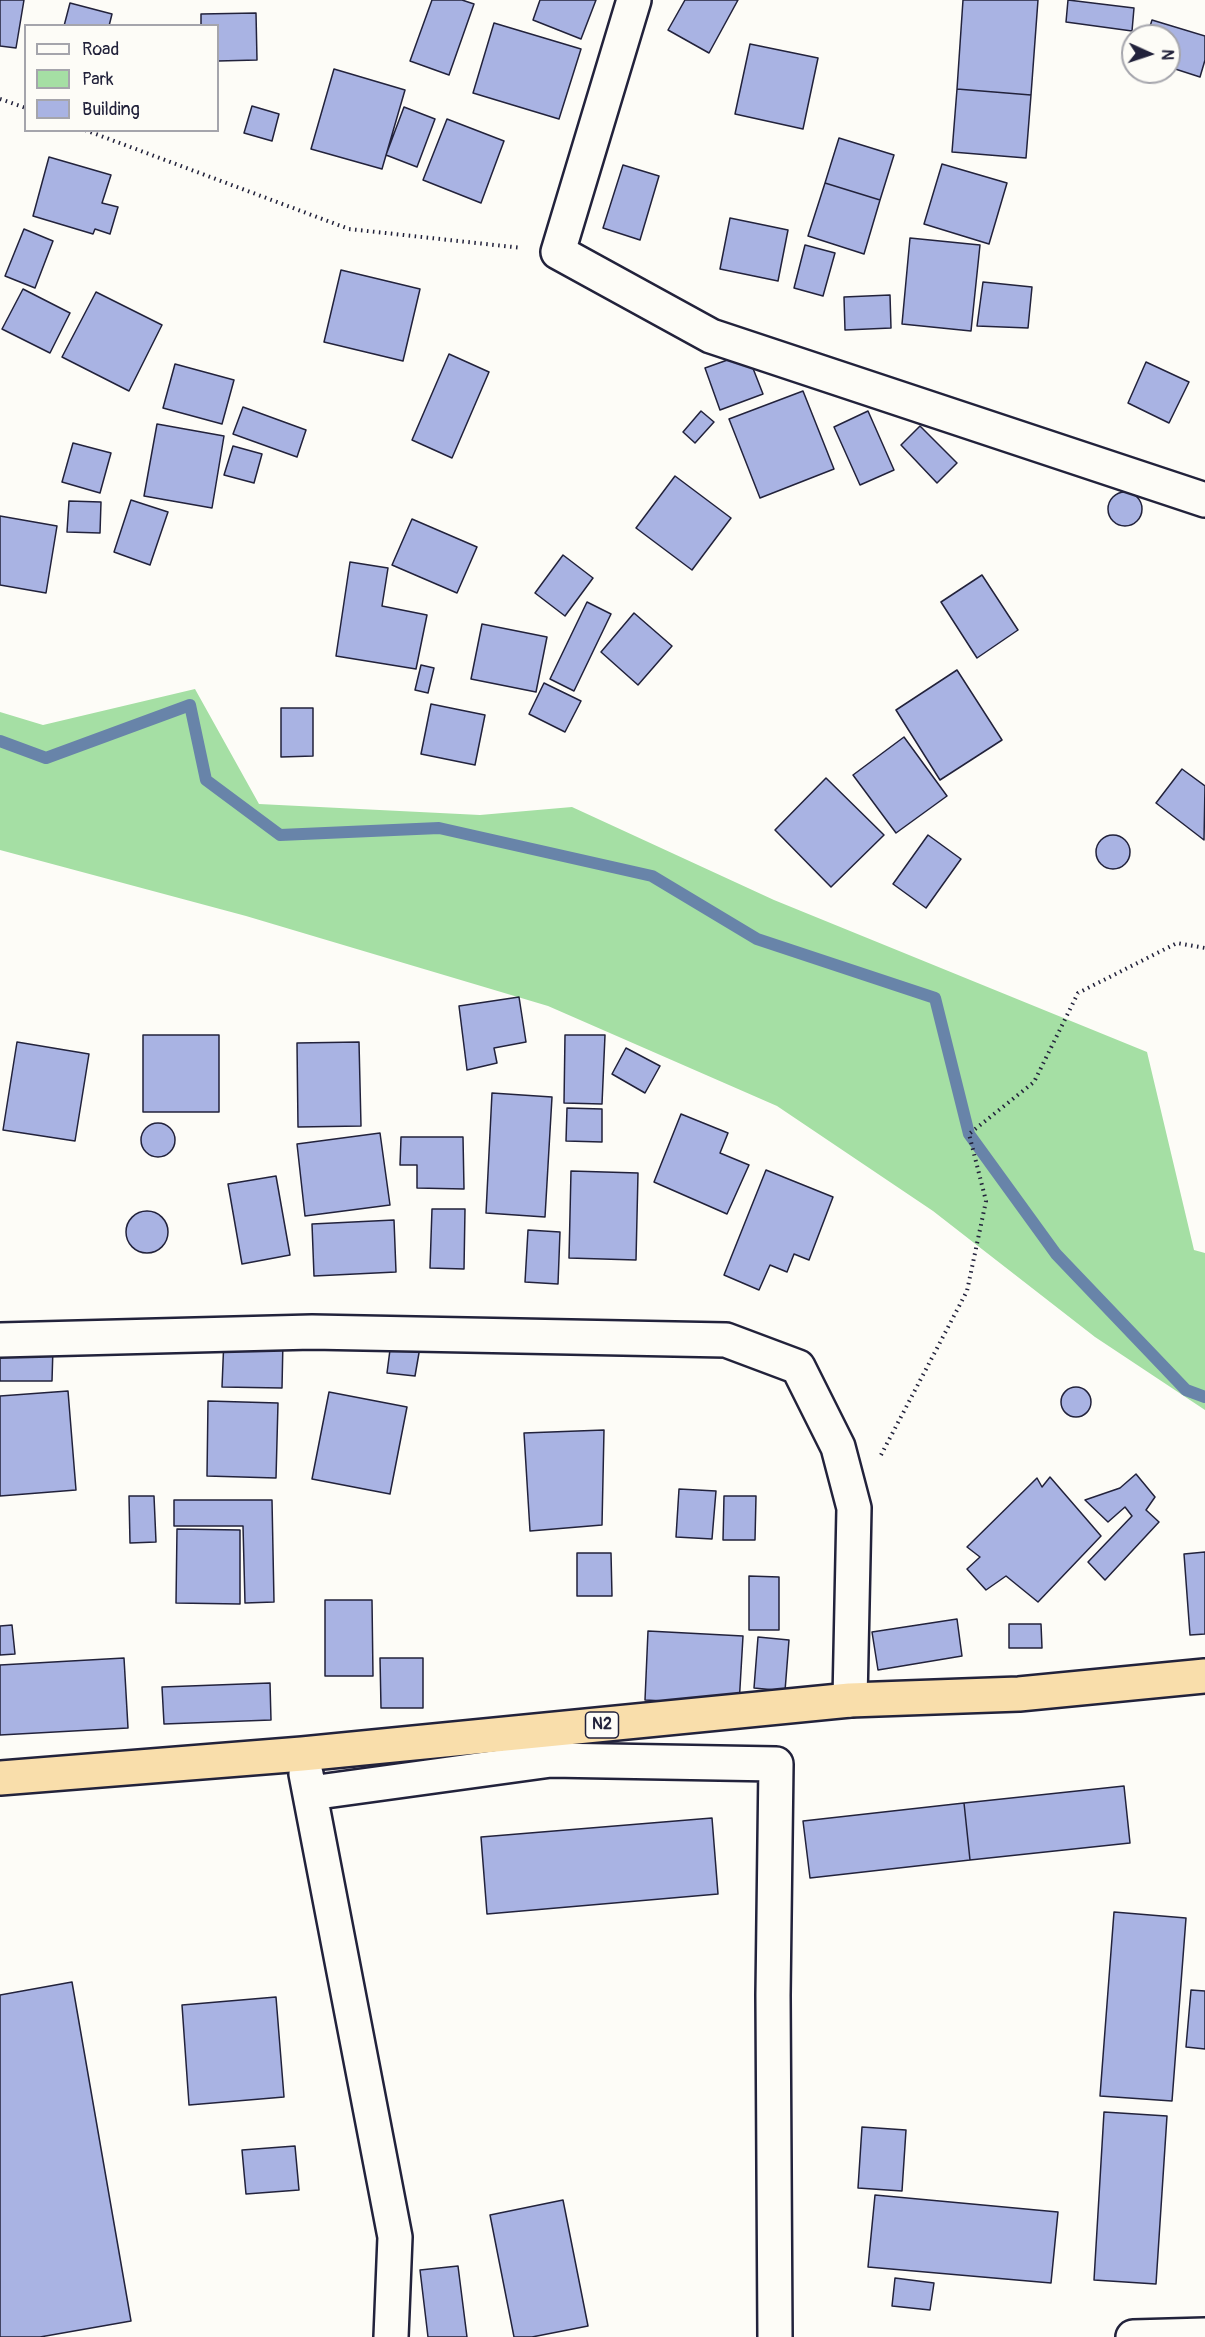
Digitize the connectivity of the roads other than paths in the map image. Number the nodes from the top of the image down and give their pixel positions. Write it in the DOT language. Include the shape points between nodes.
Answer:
graph roads {
  1 [pos="634,0"];
  2 [pos="1205,500"];
  3 [pos="0,1340"];
  4 [pos="1205,1676"];
  5 [pos="850,1700"];
  6 [pos="302,1754"];
  7 [pos="0,1778"];
  8 [pos="311,1793"];
  9 [pos="1205,2335"];
  10 [pos="391,2337"];
  11 [pos="775,2337"];
  12 [pos="1133,2337"];
  1 -- 2 [label="street" via="558,252 711,336"];
  3 -- 5 [label="street" via="312,1332 726,1340 798,1367 838,1447 854,1508"];
  4 -- 5 [label="highway, N2" via="1019,1694"];
  5 -- 6 [label="highway, N2"];
  6 -- 7 [label="highway, N2"];
  6 -- 8 [label="street"];
  8 -- 10 [label="street" via="395,2237"];
  8 -- 11 [label="street" via="551,1760 776,1764"];
  9 -- 12 [label="street"];
}
